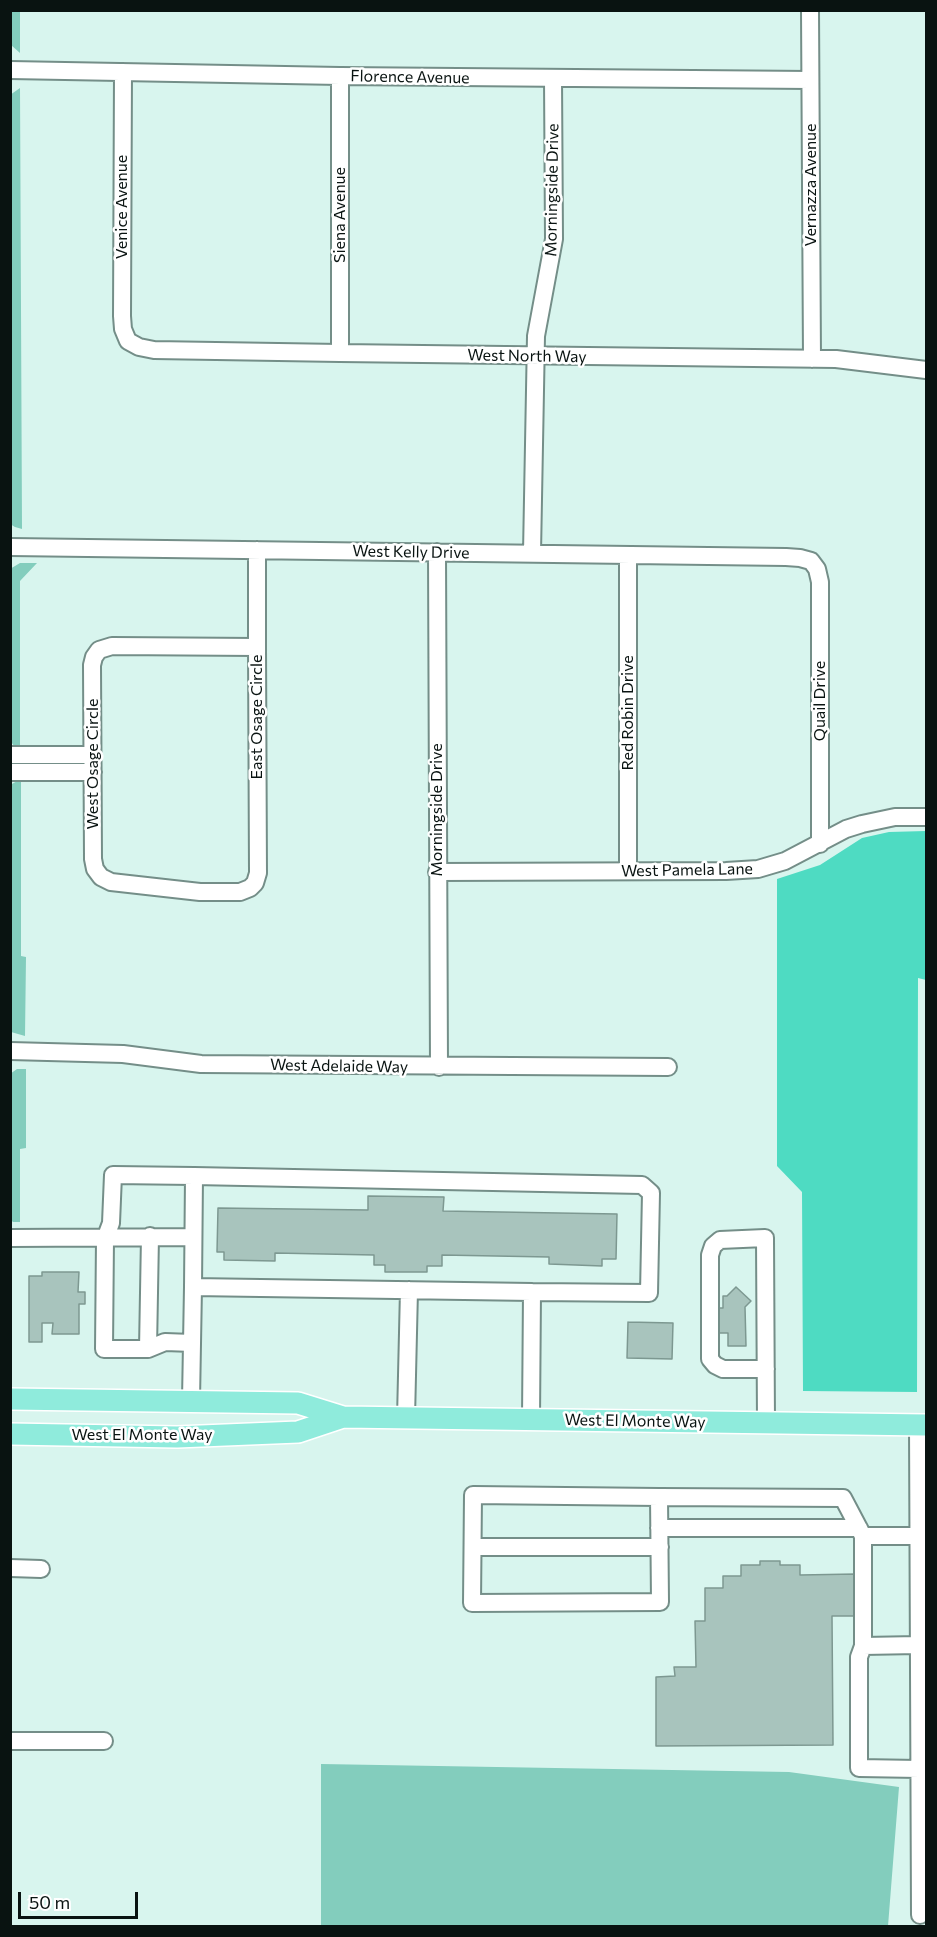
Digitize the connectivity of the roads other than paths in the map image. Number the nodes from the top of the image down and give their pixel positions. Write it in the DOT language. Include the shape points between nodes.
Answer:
graph roads {
  1 [pos="810,10"];
  2 [pos="10,70"];
  3 [pos="123,72"];
  4 [pos="340,76"];
  5 [pos="553,78"];
  6 [pos="810,80"];
  7 [pos="128,341"];
  8 [pos="340,353"];
  9 [pos="536,357"];
  10 [pos="812,358"];
  11 [pos="927,370"];
  12 [pos="10,547"];
  13 [pos="257,550"];
  14 [pos="437,552"];
  15 [pos="532,553"];
  16 [pos="628,555"];
  17 [pos="811,561"];
  18 [pos="257,647"];
  19 [pos="10,755"];
  20 [pos="93,755"];
  21 [pos="10,772"];
  22 [pos="93,772"];
  23 [pos="927,817"];
  24 [pos="820,843"];
  25 [pos="628,871"];
  26 [pos="437,872"];
  27 [pos="101,877"];
  28 [pos="10,1051"];
  29 [pos="439,1067"];
  30 [pos="668,1067"];
  31 [pos="194,1176"];
  32 [pos="150,1236"];
  33 [pos="193,1237"];
  34 [pos="10,1238"];
  35 [pos="105,1239"];
  36 [pos="193,1287"];
  37 [pos="409,1290"];
  38 [pos="532,1292"];
  39 [pos="192,1343"];
  40 [pos="148,1349"];
  41 [pos="766,1369"];
  42 [pos="10,1399"];
  43 [pos="191,1400"];
  44 [pos="344,1417"];
  45 [pos="406,1418"];
  46 [pos="531,1419"];
  47 [pos="766,1423"];
  48 [pos="922,1425"];
  49 [pos="10,1434"];
  50 [pos="659,1497"];
  51 [pos="659,1528"];
  52 [pos="861,1532"];
  53 [pos="921,1542"];
  54 [pos="473,1547"];
  55 [pos="660,1547"];
  56 [pos="10,1568"];
  57 [pos="41,1569"];
  58 [pos="863,1646"];
  59 [pos="918,1646"];
  60 [pos="923,1727"];
  61 [pos="104,1741"];
  62 [pos="10,1742"];
  63 [pos="919,1769"];
  64 [pos="923,1820"];
  65 [pos="920,1915"];
  1 -- 6 [label="street, Vernazza Avenue"];
  2 -- 3 [label="street, Florence Avenue"];
  3 -- 4 [label="street, Florence Avenue"];
  3 -- 7 [label="street, Venice Avenue" via="122,316"];
  4 -- 5 [label="street, Florence Avenue"];
  4 -- 8 [label="street, Siena Avenue"];
  5 -- 6 [label="street, Florence Avenue"];
  5 -- 9 [label="street, Morningside Drive" via="554,239 538,316"];
  6 -- 10 [label="street, Vernazza Avenue"];
  7 -- 8 [label="street, West North Way" via="154,350"];
  8 -- 9 [label="street, West North Way"];
  9 -- 10 [label="street, West North Way"];
  9 -- 15 [label="street, Morningside Drive"];
  10 -- 11 [label="street, West North Way"];
  12 -- 13 [label="street, West Kelly Drive"];
  13 -- 14 [label="street, West Kelly Drive"];
  13 -- 18 [label="street, East Osage Circle"];
  14 -- 15 [label="street, West Kelly Drive"];
  14 -- 26 [label="street, Morningside Drive"];
  15 -- 16 [label="street, West Kelly Drive"];
  16 -- 17 [label="street, West Kelly Drive"];
  16 -- 25 [label="street, Red Robin Drive"];
  17 -- 24 [label="street, Quail Drive" via="820,582"];
  18 -- 20 [label="street, West Osage Circle" via="112,646 99,650 92,665"];
  18 -- 27 [label="street, East Osage Circle" via="255,883 240,892 200,892 111,882"];
  19 -- 20 [label="street"];
  20 -- 22 [label="street, West Osage Circle"];
  21 -- 22 [label="street"];
  22 -- 27 [label="street, West Osage Circle" via="93,859"];
  23 -- 24 [label="street, West Pamela Lane" via="878,820 846,829"];
  24 -- 25 [label="street, West Pamela Lane" via="785,861 758,869"];
  25 -- 26 [label="street, West Pamela Lane"];
  26 -- 29 [label="street, Morningside Drive"];
  28 -- 29 [label="street, West Adelaide Way" via="123,1054 201,1064"];
  29 -- 30 [label="street, West Adelaide Way"];
  31 -- 33 [label="street"];
  31 -- 35 [label="street" via="113,1175 111,1223"];
  31 -- 38 [label="street" via="642,1185 651,1193 649,1293"];
  32 -- 33 [label="street"];
  32 -- 35 [label="street"];
  32 -- 40 [label="street"];
  33 -- 36 [label="street"];
  34 -- 35 [label="street"];
  35 -- 40 [label="street" via="104,1349"];
  36 -- 37 [label="street"];
  36 -- 39 [label="street"];
  37 -- 38 [label="street"];
  37 -- 45 [label="street"];
  38 -- 46 [label="street"];
  39 -- 40 [label="street" via="165,1342"];
  39 -- 43 [label="street"];
  41 -- 41 [label="street" via="723,1369 710,1359 710,1255 720,1240 765,1238"];
  41 -- 47 [label="street"];
  42 -- 43 [label="main road, West El Monte Way"];
  43 -- 44 [label="main road, West El Monte Way" via="298,1403"];
  44 -- 45 [label="main road, West El Monte Way"];
  44 -- 49 [label="main road, West El Monte Way" via="298,1432 177,1437"];
  45 -- 46 [label="main road, West El Monte Way"];
  46 -- 47 [label="main road, West El Monte Way"];
  47 -- 48 [label="main road, West El Monte Way"];
  48 -- 53 [label="street"];
  50 -- 51 [label="street"];
  50 -- 52 [label="street" via="843,1498"];
  50 -- 54 [label="street" via="473,1495"];
  51 -- 52 [label="street"];
  51 -- 55 [label="street"];
  52 -- 53 [label="street"];
  52 -- 58 [label="street"];
  53 -- 59 [label="street"];
  54 -- 55 [label="street"];
  54 -- 55 [label="street" via="472,1603 660,1602"];
  56 -- 57 [label="street"];
  58 -- 59 [label="street"];
  58 -- 63 [label="street" via="859,1657 859,1768"];
  59 -- 60 [label="street"];
  60 -- 63 [label="street"];
  61 -- 62 [label="street"];
  63 -- 64 [label="street"];
  64 -- 65 [label="street"];
}
